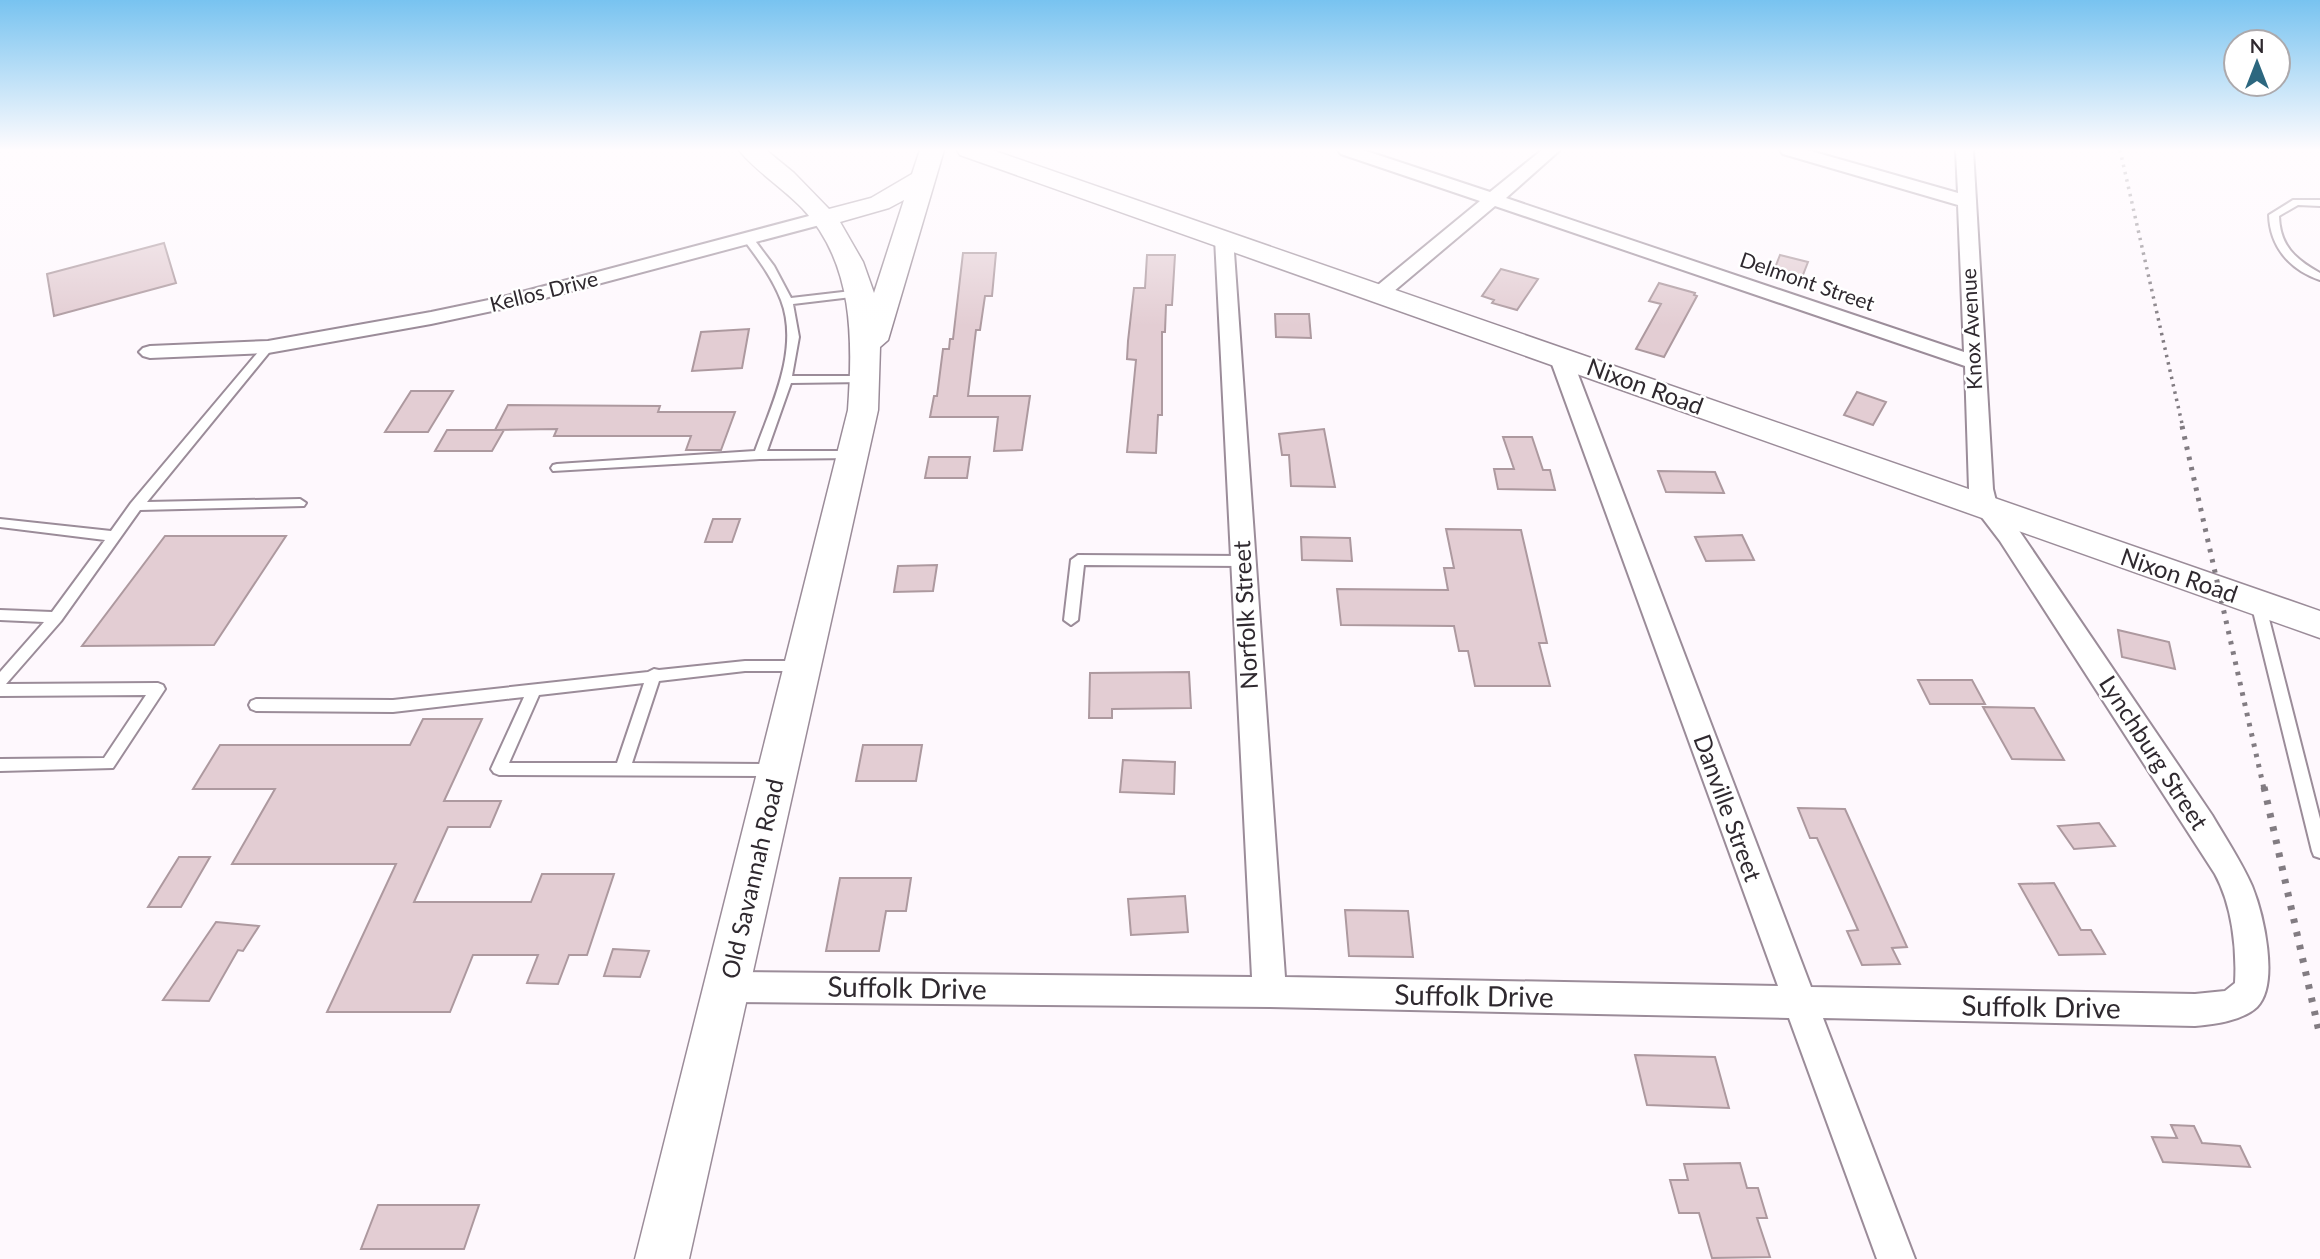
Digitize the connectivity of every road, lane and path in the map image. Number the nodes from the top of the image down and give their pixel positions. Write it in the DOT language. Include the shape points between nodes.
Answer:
graph roads {
  1 [pos="816,209"];
  2 [pos="859,209"];
  3 [pos="913,209"];
  4 [pos="1141,209"];
  5 [pos="1484,209"];
  6 [pos="1517,209"];
  7 [pos="1966,209"];
  8 [pos="2285,209"];
  9 [pos="824,218"];
  10 [pos="1224,237"];
  11 [pos="749,240"];
  12 [pos="2320,277"];
  13 [pos="860,293"];
  14 [pos="1380,293"];
  15 [pos="787,302"];
  16 [pos="268,347"];
  17 [pos="150,352"];
  18 [pos="1560,356"];
  19 [pos="1973,362"];
  20 [pos="867,370"];
  21 [pos="786,380"];
  22 [pos="760,455"];
  23 [pos="852,455"];
  24 [pos="557,468"];
  25 [pos="300,503"];
  26 [pos="136,506"];
  27 [pos="1986,507"];
  28 [pos="0,523"];
  29 [pos="112,536"];
  30 [pos="1243,561"];
  31 [pos="2258,603"];
  32 [pos="0,615"];
  33 [pos="56,617"];
  34 [pos="1072,620"];
  35 [pos="2320,625"];
  36 [pos="803,666"];
  37 [pos="654,674"];
  38 [pos="0,682"];
  39 [pos="0,690"];
  40 [pos="534,690"];
  41 [pos="256,705"];
  42 [pos="0,765"];
  43 [pos="622,770"];
  44 [pos="778,770"];
  45 [pos="2320,851"];
  46 [pos="728,987"];
  47 [pos="1269,992"];
  48 [pos="1799,1003"];
  49 [pos="2220,1008"];
  50 [pos="662,1259"];
  51 [pos="1896,1259"];
  1 -- 9 [label="main road"];
  2 -- 9 [label="main road, Kellos Drive"];
  3 -- 20 [label="main road"];
  4 -- 10 [label="main road, Nixon Road"];
  5 -- 14 [label="street"];
  6 -- 19 [label="street, Delmont Street"];
  7 -- 19 [label="street, Knox Avenue"];
  8 -- 12 [label="lane" via="2274,215 2273,235 2292,262"];
  9 -- 11 [label="street, Kellos Drive"];
  9 -- 13 [label="main road" via="840,242"];
  10 -- 14 [label="main road, Nixon Road"];
  10 -- 30 [label="street, Norfolk Street"];
  11 -- 15 [label="lane"];
  11 -- 16 [label="street, Kellos Drive" via="504,303"];
  13 -- 15 [label="lane"];
  13 -- 20 [label="main road"];
  14 -- 18 [label="main road, Nixon Road"];
  15 -- 21 [label="lane" via="793,337"];
  16 -- 17 [label="street, Kellos Drive"];
  16 -- 26 [label="lane"];
  18 -- 27 [label="main road, Nixon Road"];
  18 -- 48 [label="street, Danville Street"];
  19 -- 27 [label="street, Knox Avenue"];
  20 -- 21 [label="lane"];
  20 -- 23 [label="main road, Old Savannah Road"];
  21 -- 22 [label="lane"];
  22 -- 23 [label="lane"];
  22 -- 24 [label="lane"];
  23 -- 36 [label="main road, Old Savannah Road"];
  25 -- 26 [label="lane"];
  26 -- 29 [label="lane"];
  27 -- 31 [label="main road, Nixon Road"];
  27 -- 49 [label="street, Lynchburg Street" via="2201,824 2238,890 2253,978 2242,998"];
  28 -- 29 [label="lane"];
  29 -- 33 [label="lane"];
  30 -- 34 [label="lane" via="1078,560"];
  30 -- 47 [label="street, Norfolk Street"];
  31 -- 35 [label="main road, Nixon Road"];
  31 -- 45 [label="lane"];
  32 -- 33 [label="lane"];
  33 -- 38 [label="lane"];
  36 -- 37 [label="lane"];
  36 -- 44 [label="main road, Old Savannah Road"];
  37 -- 40 [label="lane"];
  37 -- 43 [label="lane"];
  39 -- 42 [label="lane" via="158,689 108,764"];
  40 -- 41 [label="lane" via="393,706"];
  40 -- 43 [label="lane" via="499,769"];
  43 -- 44 [label="lane"];
  44 -- 46 [label="main road, Old Savannah Road"];
  46 -- 47 [label="street, Suffolk Drive"];
  46 -- 50 [label="main road, Old Savannah Road"];
  47 -- 48 [label="street, Suffolk Drive"];
  48 -- 49 [label="street, Suffolk Drive"];
  48 -- 51 [label="street, Danville Street"];
}
